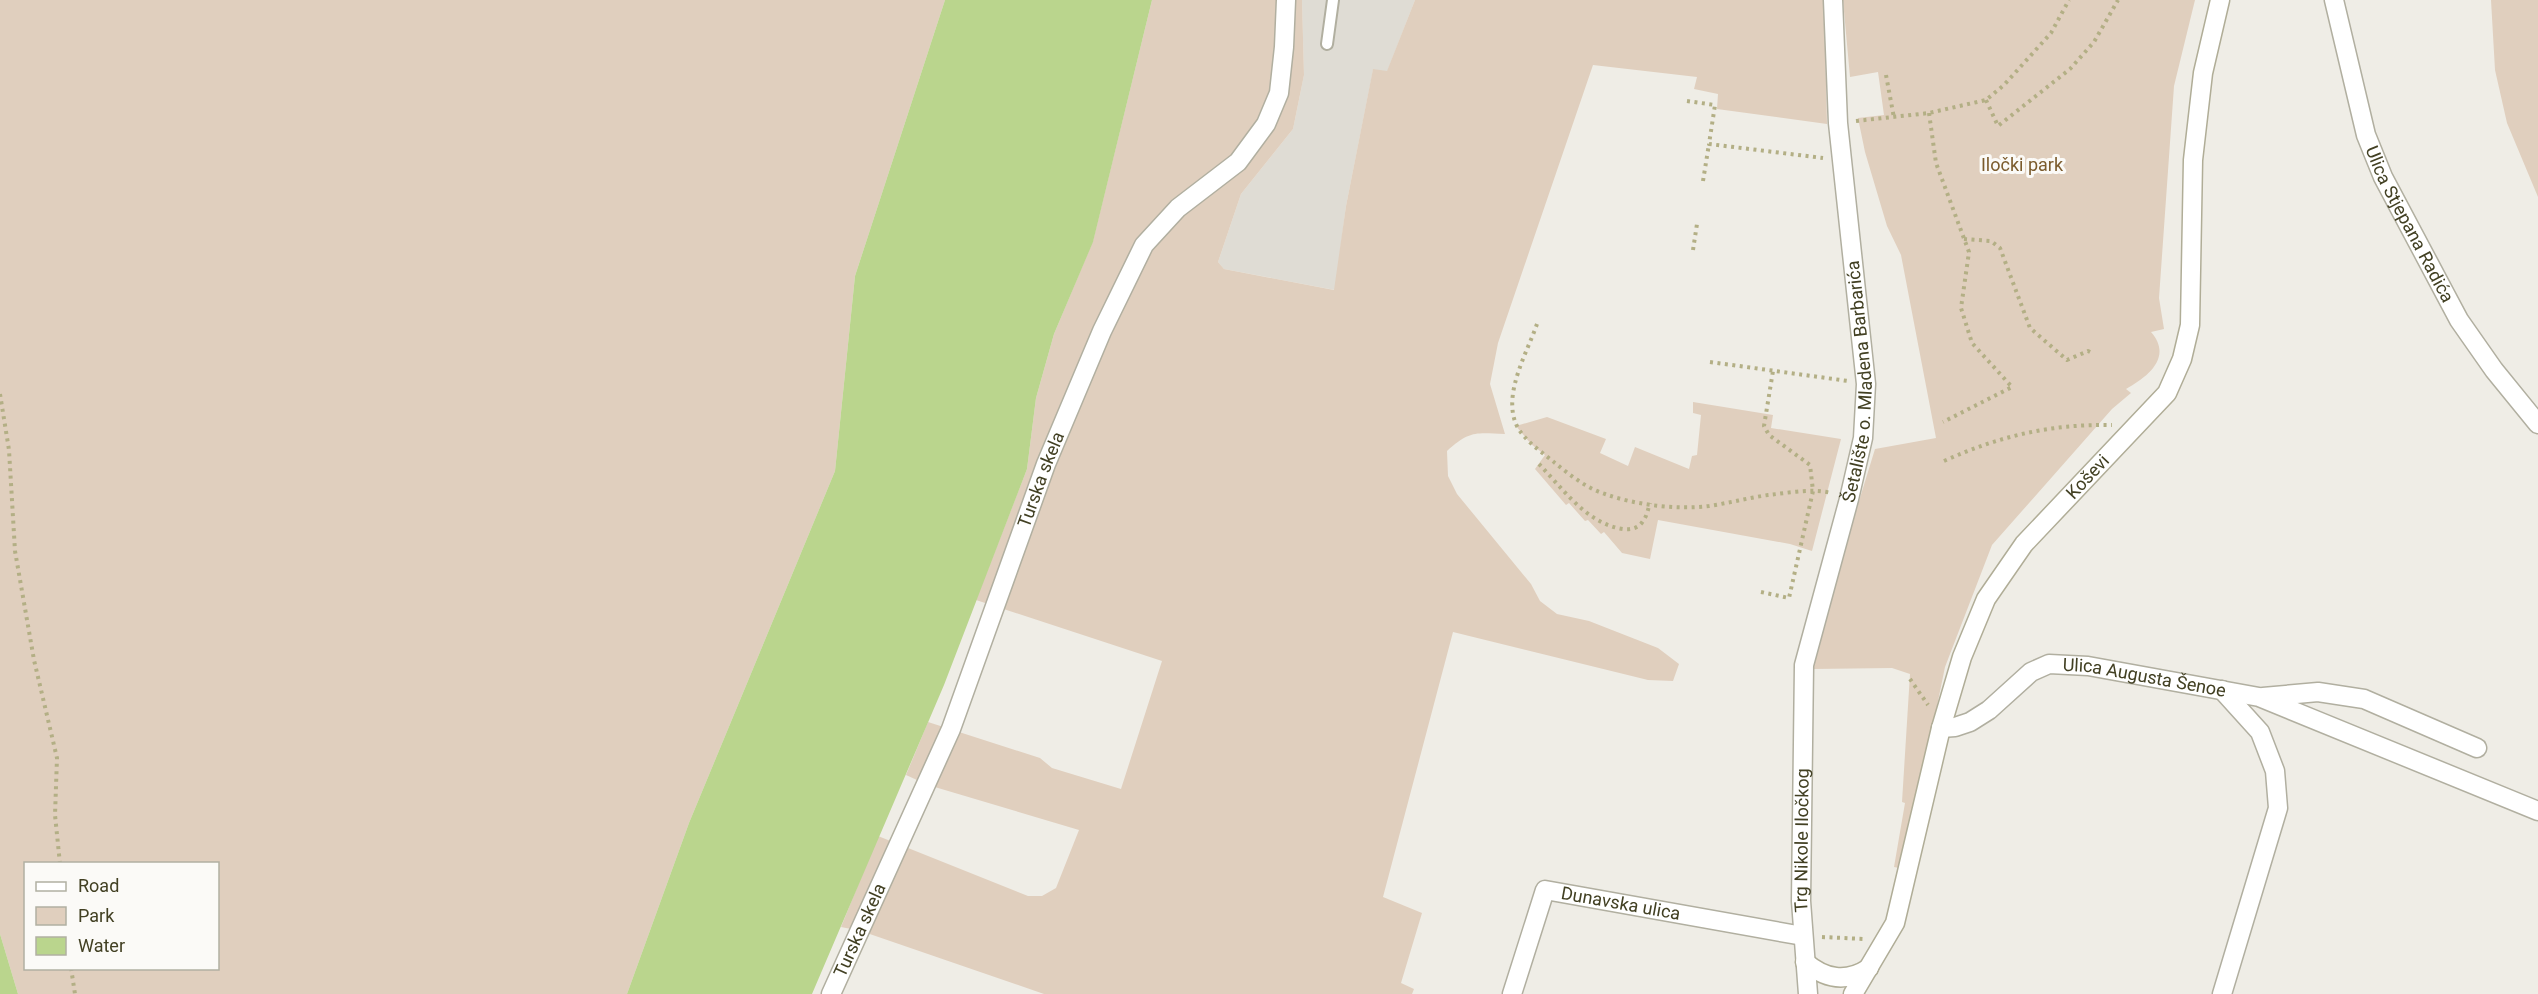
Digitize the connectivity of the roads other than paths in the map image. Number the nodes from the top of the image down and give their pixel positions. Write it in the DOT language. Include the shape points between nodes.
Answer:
graph roads {
  1 [pos="1286,0"];
  2 [pos="1333,0"];
  3 [pos="1833,0"];
  4 [pos="2220,0"];
  5 [pos="2334,0"];
  6 [pos="1327,44"];
  7 [pos="2538,424"];
  8 [pos="1803,686"];
  9 [pos="2222,690"];
  10 [pos="2259,697"];
  11 [pos="1941,728"];
  12 [pos="2477,748"];
  13 [pos="2538,811"];
  14 [pos="1803,936"];
  15 [pos="1805,962"];
  16 [pos="1869,968"];
  17 [pos="831,994"];
  18 [pos="1512,994"];
  19 [pos="1808,994"];
  20 [pos="1853,994"];
  21 [pos="2222,994"];
  1 -- 17 [label="street, Turska skela" via="1279,93 1266,124 1238,162 1178,208 1144,245 1101,331 1046,464 951,729"];
  2 -- 6 [label="lane"];
  3 -- 8 [label="street, Šetalište o. Mladena Barbarića" via="1841,161 1866,384 1863,438 1804,665"];
  4 -- 11 [label="street, Koševi" via="2203,73 2193,160 2190,325 2182,359 2167,393 2025,544 1986,599 1962,657"];
  5 -- 7 [label="street, Ulica Stjepana Radića" via="2366,135 2387,186 2459,320"];
  8 -- 14 [label="street, Trg Nikole Iločkog"];
  9 -- 10 [label="street, Ulica Augusta Šenoe"];
  9 -- 11 [label="street, Ulica Augusta Šenoe" via="2088,666 2049,664 2031,672 1970,722"];
  9 -- 21 [label="street" via="2260,732 2275,771 2278,808"];
  10 -- 12 [label="street, Ulica Augusta Šenoe" via="2318,692 2364,699"];
  10 -- 13 [label="street, Ulica Augusta Šenoe"];
  11 -- 16 [label="street, Koševi" via="1901,904 1895,923"];
  14 -- 15 [label="street, Trg Nikole Iločkog"];
  14 -- 18 [label="street, Dunavska ulica" via="1545,890"];
  15 -- 16 [label="street" via="1826,976 1837,978 1851,977"];
  15 -- 19 [label="street, Trg Nikole Iločkog"];
  16 -- 20 [label="street"];
}
